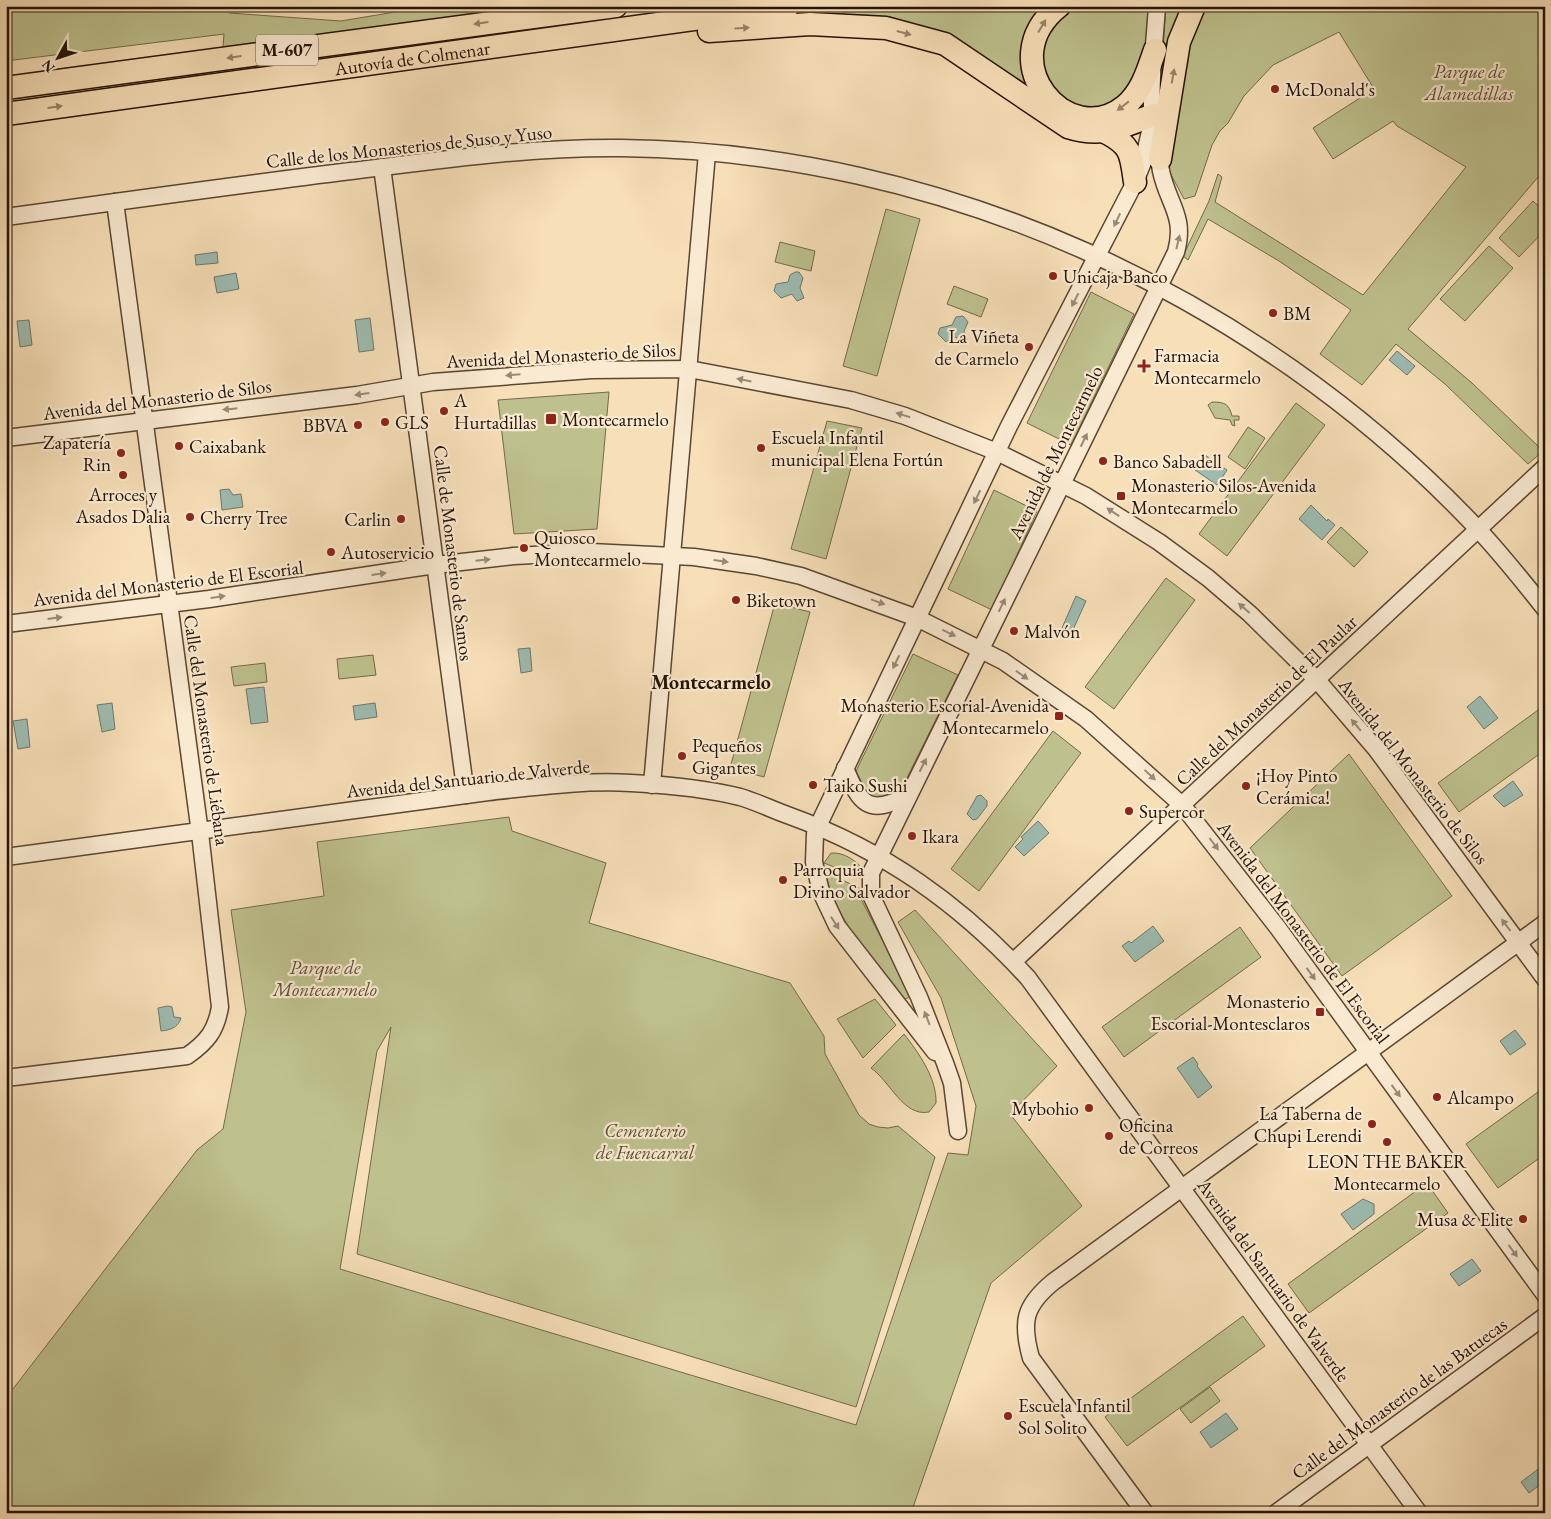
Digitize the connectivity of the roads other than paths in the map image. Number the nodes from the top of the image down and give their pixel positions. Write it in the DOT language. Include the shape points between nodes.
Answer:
graph roads {
  1 [pos="594,6"];
  2 [pos="616,6"];
  3 [pos="788,6"];
  4 [pos="1059,6"];
  5 [pos="1157,6"];
  6 [pos="1194,6"];
  7 [pos="564,12"];
  8 [pos="1155,50"];
  9 [pos="444,54"];
  10 [pos="8,87"];
  11 [pos="6,114"];
  12 [pos="1153,116"];
  13 [pos="1107,133"];
  14 [pos="707,153"];
  15 [pos="1160,159"];
  16 [pos="382,167"];
  17 [pos="1135,182"];
  18 [pos="115,202"];
  19 [pos="6,217"];
  20 [pos="1098,256"];
  21 [pos="1158,286"];
  22 [pos="689,370"];
  23 [pos="410,386"];
  24 [pos="143,420"];
  25 [pos="6,438"];
  26 [pos="997,452"];
  27 [pos="1544,469"];
  28 [pos="1062,484"];
  29 [pos="1478,529"];
  30 [pos="672,556"];
  31 [pos="435,566"];
  32 [pos="170,604"];
  33 [pos="1544,606"];
  34 [pos="917,618"];
  35 [pos="6,624"];
  36 [pos="981,649"];
  37 [pos="1317,680"];
  38 [pos="845,768"];
  39 [pos="652,785"];
  40 [pos="466,795"];
  41 [pos="907,796"];
  42 [pos="1183,806"];
  43 [pos="818,826"];
  44 [pos="200,833"];
  45 [pos="878,856"];
  46 [pos="6,858"];
  47 [pos="1545,923"];
  48 [pos="1519,942"];
  49 [pos="1014,962"];
  50 [pos="1545,979"];
  51 [pos="1368,1051"];
  52 [pos="945,1063"];
  53 [pos="6,1078"];
  54 [pos="958,1131"];
  55 [pos="1182,1187"];
  56 [pos="1545,1295"];
  57 [pos="1545,1316"];
  58 [pos="1369,1445"];
  59 [pos="1145,1513"];
  60 [pos="1276,1513"];
  61 [pos="1419,1513"];
  1 -- 7 [label="highway"];
  2 -- 7 [label="highway, Autovía de Colmenar / M-607"];
  3 -- 9 [label="highway, Autovía de Colmenar / M-607"];
  8 -- 4 [label="highway, one-way" via="1137,93 1125,106 1094,118 1066,112 1041,92 1031,64 1039,29"];
  5 -- 8 [label="street, Avenida de Montecarmelo"];
  15 -- 6 [label="highway, one-way" via="1179,42"];
  7 -- 10 [label="highway, Autovía de Colmenar / M-607, one-way"];
  8 -- 12 [label="street, Avenida de Montecarmelo"];
  11 -- 9 [label="highway, Autovía de Colmenar / M-607, one-way"];
  9 -- 13 [label="highway, one-way" via="543,50 731,29 810,24 886,28 945,44 1068,127"];
  12 -- 13 [label="highway"];
  12 -- 15 [label="street, Avenida de Montecarmelo"];
  12 -- 17 [label="street, Avenida de Montecarmelo"];
  13 -- 17 [label="highway" via="1122,140 1128,149"];
  14 -- 16 [label="street, Calle de los Monasterios de Suso y Yuso" via="623,148 542,150"];
  14 -- 20 [label="street, Calle de los Monasterios de Suso y Yuso" via="828,170 910,189 1015,222"];
  14 -- 22 [label="street"];
  21 -- 15 [label="street, Avenida de Montecarmelo, one-way" via="1176,252 1180,232"];
  16 -- 18 [label="street, Calle de los Monasterios de Suso y Yuso"];
  16 -- 23 [label="street, Calle de Monasterio de Samos"];
  17 -- 20 [label="street, Avenida de Montecarmelo, one-way"];
  18 -- 19 [label="street, Calle de los Monasterios de Suso y Yuso"];
  18 -- 24 [label="street, Calle del Monasterio de Liébana"];
  20 -- 21 [label="street, Calle de los Monasterios de Suso y Yuso"];
  20 -- 26 [label="street, Avenida de Montecarmelo, one-way"];
  28 -- 21 [label="street, Avenida de Montecarmelo, one-way"];
  21 -- 29 [label="street, Calle de los Monasterios de Suso y Yuso" via="1218,320 1309,380 1378,434"];
  22 -- 23 [label="street, Avenida del Monasterio de Silos, one-way" via="549,372"];
  26 -- 22 [label="street, Avenida del Monasterio de Silos, one-way" via="905,416 850,400"];
  22 -- 30 [label="street"];
  23 -- 24 [label="street, Avenida del Monasterio de Silos, one-way"];
  23 -- 31 [label="street, Calle de Monasterio de Samos"];
  24 -- 25 [label="street, Avenida del Monasterio de Silos"];
  24 -- 32 [label="street, Calle del Monasterio de Liébana"];
  26 -- 28 [label="street, Avenida del Monasterio de Silos"];
  26 -- 34 [label="street, Avenida de Montecarmelo, one-way"];
  27 -- 29 [label="street, Calle del Monasterio de El Paular"];
  36 -- 28 [label="street, Avenida de Montecarmelo, one-way"];
  37 -- 28 [label="street, Avenida del Monasterio de Silos, one-way" via="1208,578 1110,510"];
  29 -- 33 [label="street, Calle de los Monasterios de Suso y Yuso"];
  29 -- 37 [label="street, Calle del Monasterio de El Paular"];
  31 -- 30 [label="street, Avenida del Monasterio de El Escorial, one-way" via="514,556 591,552"];
  30 -- 34 [label="street, Avenida del Monasterio de El Escorial, one-way" via="742,564 801,576"];
  30 -- 39 [label="street"];
  32 -- 31 [label="street, Avenida del Monasterio de El Escorial, one-way"];
  31 -- 40 [label="street, Calle de Monasterio de Samos"];
  35 -- 32 [label="street, Avenida del Monasterio de El Escorial, one-way"];
  32 -- 44 [label="street, Calle del Monasterio de Liébana"];
  34 -- 36 [label="street, Avenida del Monasterio de El Escorial, one-way"];
  34 -- 38 [label="street, Avenida de Montecarmelo, one-way"];
  41 -- 36 [label="street, Avenida de Montecarmelo, one-way"];
  36 -- 42 [label="street, Avenida del Monasterio de El Escorial, one-way" via="1086,719"];
  37 -- 42 [label="street, Calle del Monasterio de El Paular"];
  48 -- 37 [label="street, Avenida del Monasterio de Silos, one-way" via="1376,749"];
  38 -- 41 [label="street" via="862,800 874,806 885,806"];
  38 -- 43 [label="street, Avenida de Montecarmelo"];
  39 -- 40 [label="street, Avenida del Santuario de Valverde" via="562,784"];
  39 -- 43 [label="street, Avenida del Santuario de Valverde" via="740,797"];
  40 -- 44 [label="street, Avenida del Santuario de Valverde"];
  41 -- 45 [label="street, Avenida de Montecarmelo"];
  42 -- 49 [label="street, Calle del Monasterio de El Paular"];
  42 -- 51 [label="street, Avenida del Monasterio de El Escorial, one-way"];
  43 -- 45 [label="street, Avenida del Santuario de Valverde"];
  43 -- 52 [label="street, Avenida de Montecarmelo, one-way" via="814,862 820,892 828,910 837,926"];
  44 -- 46 [label="street, Avenida del Santuario de Valverde"];
  44 -- 53 [label="street, Calle del Monasterio de Liébana" via="220,1007 217,1025 208,1039 187,1056 173,1059"];
  45 -- 49 [label="street, Avenida del Santuario de Valverde" via="946,900"];
  52 -- 45 [label="street, Avenida de Montecarmelo, one-way" via="920,997 871,895 871,873"];
  47 -- 48 [label="street"];
  48 -- 50 [label="street, Avenida del Monasterio de Silos"];
  48 -- 51 [label="street"];
  49 -- 55 [label="street, Avenida del Santuario de Valverde" via="1064,1024"];
  51 -- 55 [label="street"];
  51 -- 56 [label="street, Avenida del Monasterio de El Escorial, one-way"];
  52 -- 54 [label="street, Avenida de Montecarmelo" via="952,1083"];
  55 -- 58 [label="street, Avenida del Santuario de Valverde"];
  55 -- 59 [label="street" via="1040,1293 1030,1306 1025,1331 1031,1358"];
  57 -- 58 [label="street, Calle del Monasterio de las Batuecas"];
  58 -- 60 [label="street, Calle del Monasterio de las Batuecas"];
  58 -- 61 [label="street, Avenida del Santuario de Valverde"];
}
